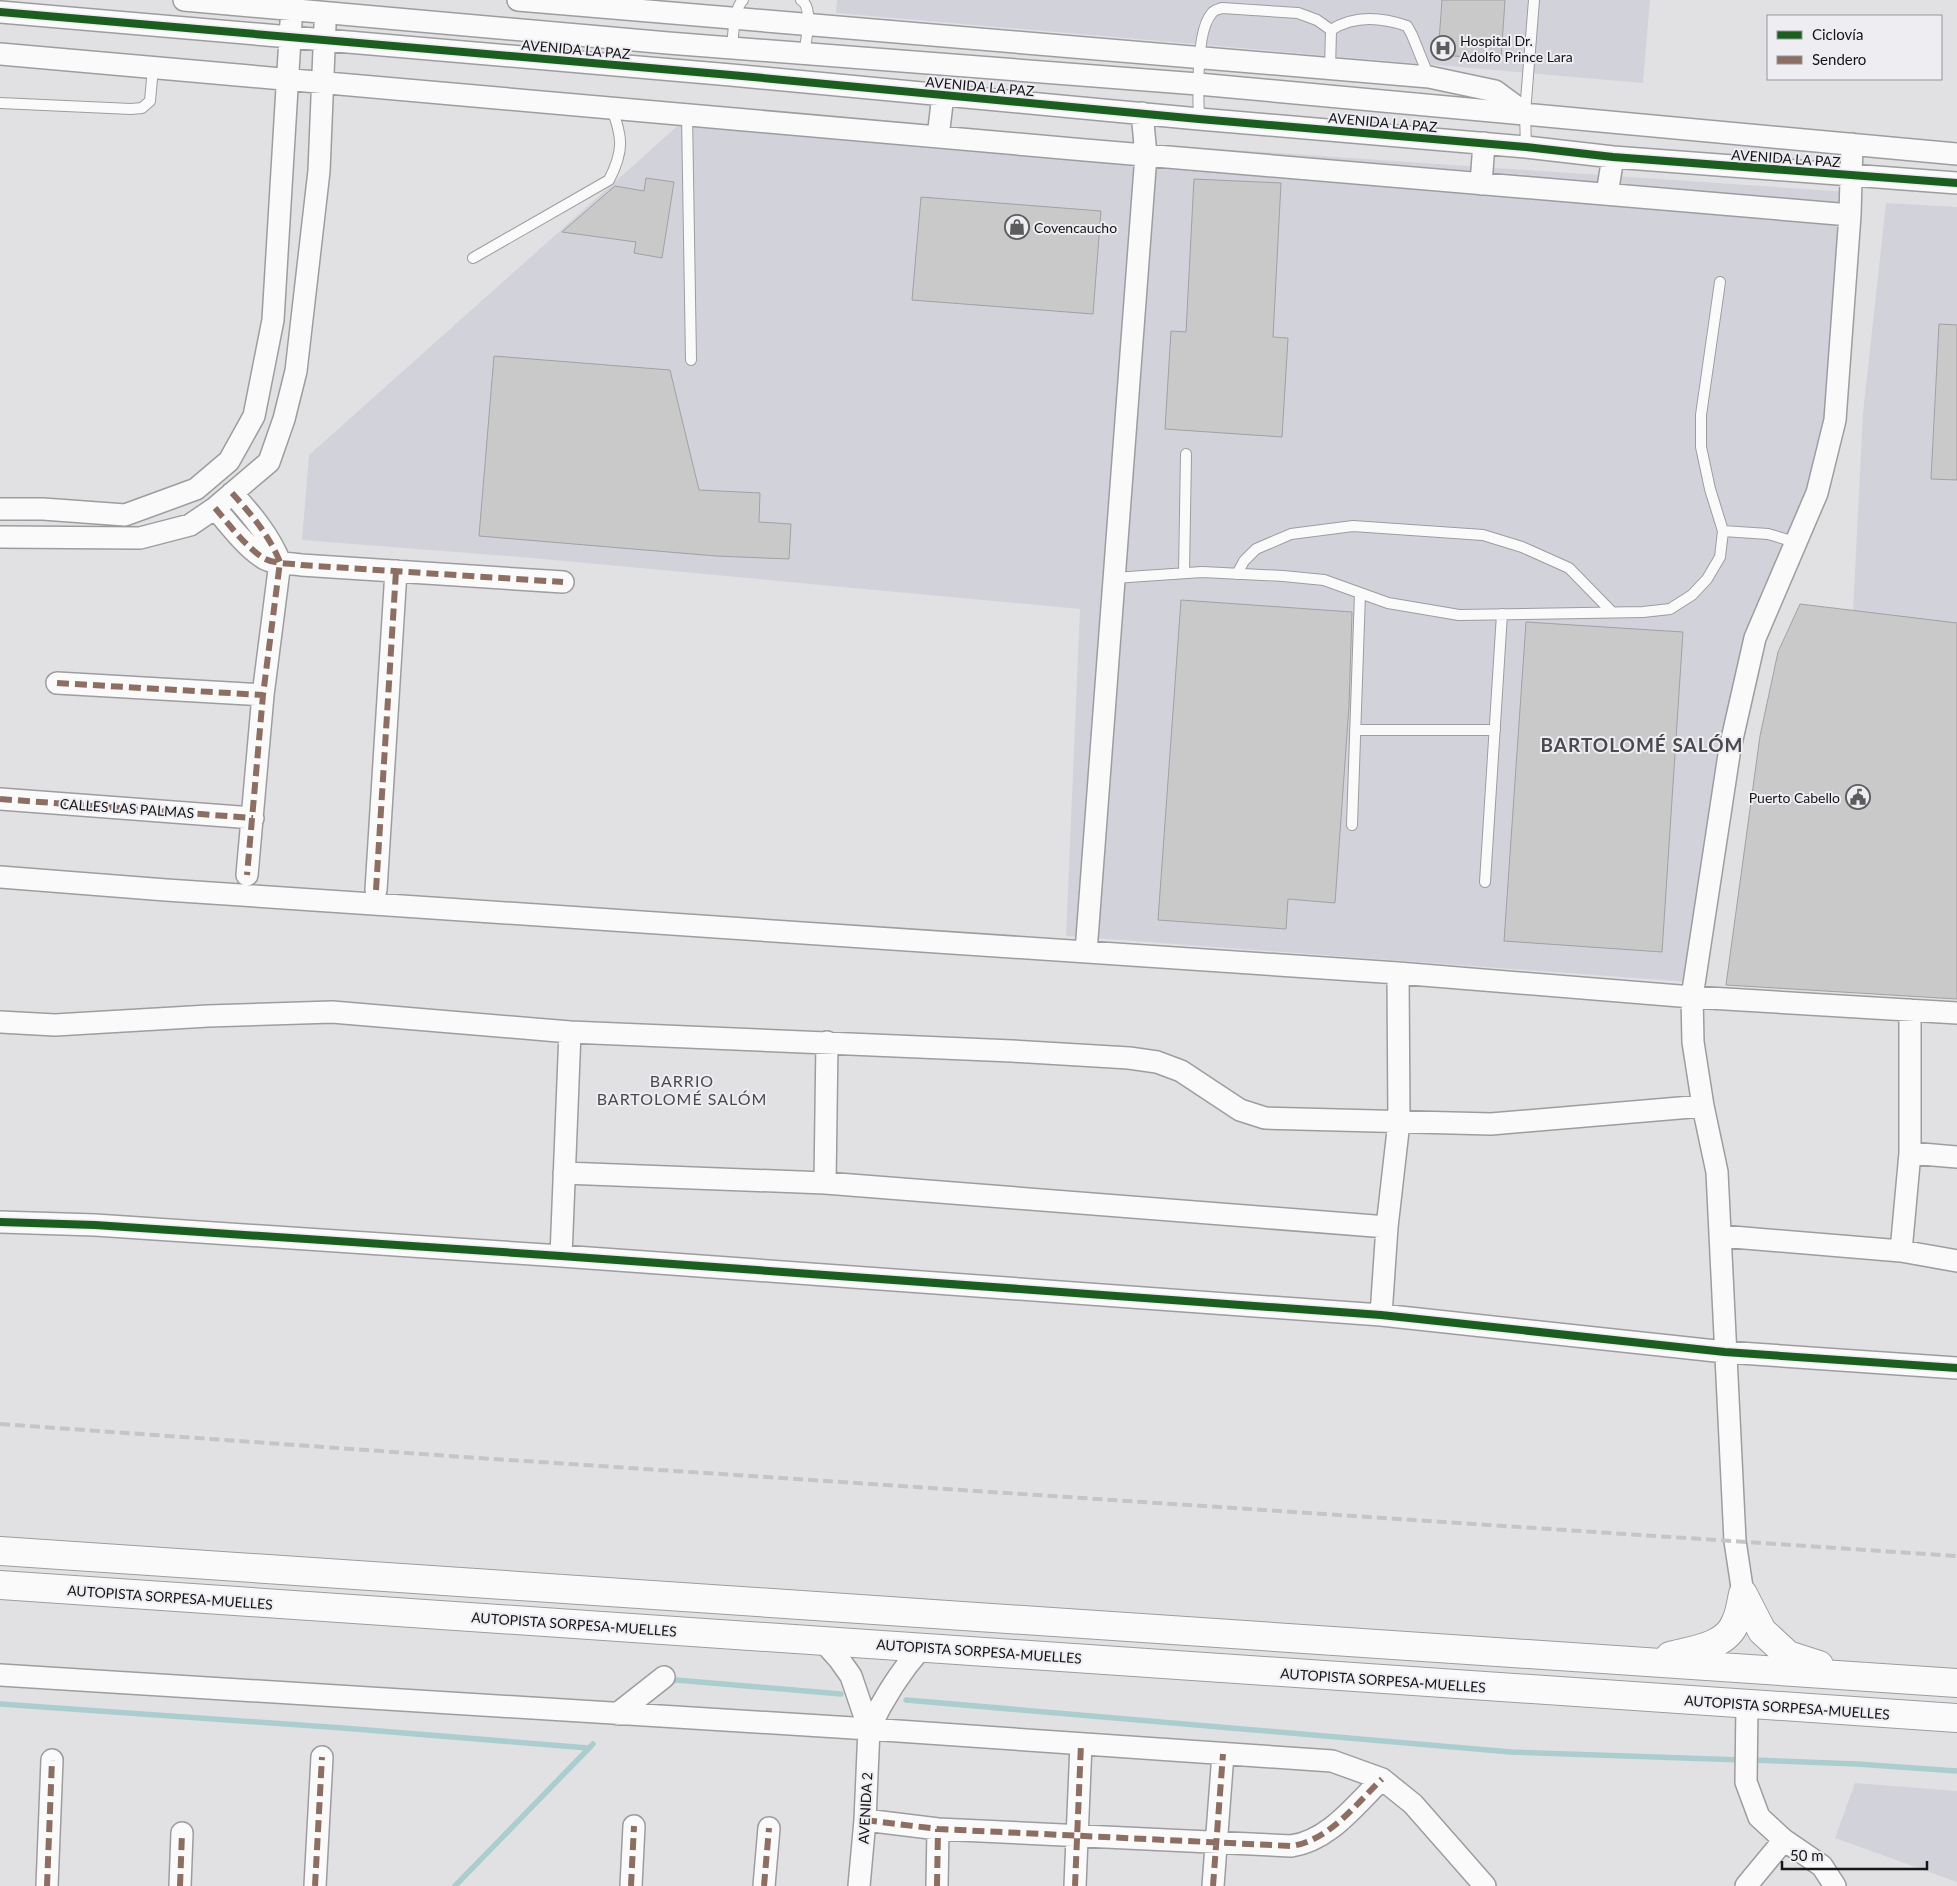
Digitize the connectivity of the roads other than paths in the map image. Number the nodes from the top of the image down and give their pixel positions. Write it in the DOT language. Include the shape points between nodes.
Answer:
graph roads {
  1 [pos="184,0"];
  2 [pos="518,0"];
  3 [pos="1534,0"];
  4 [pos="804,1"];
  5 [pos="606,4"];
  6 [pos="293,5"];
  7 [pos="326,6"];
  8 [pos="740,10"];
  9 [pos="0,12"];
  10 [pos="808,25"];
  11 [pos="1330,30"];
  12 [pos="290,36"];
  13 [pos="324,40"];
  14 [pos="732,48"];
  15 [pos="0,54"];
  16 [pos="804,54"];
  17 [pos="1200,58"];
  18 [pos="153,68"];
  19 [pos="1330,69"];
  20 [pos="1429,78"];
  21 [pos="288,79"];
  22 [pos="322,82"];
  23 [pos="1198,84"];
  24 [pos="943,95"];
  25 [pos="0,104"];
  26 [pos="611,107"];
  27 [pos="1142,113"];
  28 [pos="1525,113"];
  29 [pos="687,114"];
  30 [pos="1198,119"];
  31 [pos="938,137"];
  32 [pos="1484,143"];
  33 [pos="1852,144"];
  34 [pos="1526,147"];
  35 [pos="1957,154"];
  36 [pos="1146,156"];
  37 [pos="1613,157"];
  38 [pos="1851,175"];
  39 [pos="1957,183"];
  40 [pos="1481,184"];
  41 [pos="1607,194"];
  42 [pos="1850,215"];
  43 [pos="473,258"];
  44 [pos="1720,282"];
  45 [pos="691,360"];
  46 [pos="1186,454"];
  47 [pos="232,493"];
  48 [pos="215,508"];
  49 [pos="0,509"];
  50 [pos="1723,531"];
  51 [pos="0,537"];
  52 [pos="1795,542"];
  53 [pos="280,562"];
  54 [pos="396,571"];
  55 [pos="1184,573"];
  56 [pos="1236,574"];
  57 [pos="1114,578"];
  58 [pos="563,582"];
  59 [pos="1360,593"];
  60 [pos="1612,612"];
  61 [pos="1502,614"];
  62 [pos="57,683"];
  63 [pos="263,695"];
  64 [pos="1355,730"];
  65 [pos="1495,730"];
  66 [pos="0,799"];
  67 [pos="253,818"];
  68 [pos="1352,825"];
  69 [pos="247,875"];
  70 [pos="0,877"];
  71 [pos="1485,882"];
  72 [pos="376,890"];
  73 [pos="1086,952"];
  74 [pos="1398,973"];
  75 [pos="1692,997"];
  76 [pos="1910,1010"];
  77 [pos="1957,1013"];
  78 [pos="0,1022"];
  79 [pos="570,1032"];
  80 [pos="827,1042"];
  81 [pos="1703,1106"];
  82 [pos="1399,1122"];
  83 [pos="1910,1153"];
  84 [pos="1957,1157"];
  85 [pos="564,1173"];
  86 [pos="825,1183"];
  87 [pos="0,1222"];
  88 [pos="1387,1227"];
  89 [pos="1721,1236"];
  90 [pos="1901,1251"];
  91 [pos="561,1256"];
  92 [pos="1957,1261"];
  93 [pos="1381,1315"];
  94 [pos="1725,1352"];
  95 [pos="1957,1368"];
  96 [pos="0,1551"];
  97 [pos="0,1585"];
  98 [pos="1743,1594"];
  99 [pos="822,1640"];
  100 [pos="922,1647"];
  101 [pos="1650,1662"];
  102 [pos="0,1675"];
  103 [pos="1855,1676"];
  104 [pos="664,1677"];
  105 [pos="1957,1683"];
  106 [pos="1747,1704"];
  107 [pos="617,1714"];
  108 [pos="1957,1718"];
  109 [pos="869,1729"];
  110 [pos="1081,1744"];
  111 [pos="1223,1754"];
  112 [pos="322,1757"];
  113 [pos="52,1760"];
  114 [pos="1382,1779"];
  115 [pos="865,1820"];
  116 [pos="634,1826"];
  117 [pos="769,1828"];
  118 [pos="938,1829"];
  119 [pos="182,1833"];
  120 [pos="1076,1836"];
  121 [pos="1784,1840"];
  122 [pos="1215,1842"];
  123 [pos="47,1886"];
  124 [pos="180,1886"];
  125 [pos="316,1886"];
  126 [pos="632,1886"];
  127 [pos="764,1886"];
  128 [pos="860,1886"];
  129 [pos="937,1886"];
  130 [pos="1075,1886"];
  131 [pos="1213,1886"];
  132 [pos="1485,1886"];
  133 [pos="1746,1886"];
  134 [pos="1835,1886"];
  1 -- 6 [label="street, AVENIDA LA PAZ"];
  2 -- 5 [label="street"];
  3 -- 28 [label="lane"];
  4 -- 10 [label="lane" via="809,10"];
  5 -- 8 [label="street"];
  6 -- 7 [label="street, AVENIDA LA PAZ"];
  6 -- 12 [label="street"];
  7 -- 13 [label="street"];
  7 -- 14 [label="street, AVENIDA LA PAZ"];
  8 -- 10 [label="street"];
  8 -- 14 [label="lane"];
  9 -- 12 [label="street, AVENIDA LA PAZ"];
  10 -- 16 [label="lane"];
  10 -- 17 [label="street"];
  11 -- 17 [label="lane" via="1317,20 1298,14 1222,8 1213,11 1206,22"];
  11 -- 19 [label="lane"];
  11 -- 20 [label="lane" via="1343,22 1364,19 1393,21 1407,26"];
  12 -- 13 [label="street, AVENIDA LA PAZ"];
  12 -- 21 [label="street"];
  13 -- 22 [label="street"];
  13 -- 24 [label="street, AVENIDA LA PAZ"];
  14 -- 16 [label="street, AVENIDA LA PAZ"];
  15 -- 18 [label="street"];
  16 -- 23 [label="street, AVENIDA LA PAZ"];
  17 -- 19 [label="street"];
  17 -- 23 [label="lane"];
  18 -- 21 [label="street"];
  18 -- 25 [label="lane" via="150,101 142,108"];
  19 -- 20 [label="street"];
  20 -- 28 [label="street" via="1496,91"];
  21 -- 22 [label="street"];
  21 -- 49 [label="street" via="273,320 254,416 229,461 196,489 124,515"];
  22 -- 26 [label="street"];
  22 -- 47 [label="street" via="319,171 296,371 269,462"];
  23 -- 28 [label="street, AVENIDA LA PAZ"];
  23 -- 30 [label="lane"];
  24 -- 27 [label="street, AVENIDA LA PAZ"];
  24 -- 31 [label="street"];
  26 -- 29 [label="street"];
  26 -- 43 [label="lane" via="622,145 610,180"];
  27 -- 30 [label="street, AVENIDA LA PAZ"];
  27 -- 36 [label="street"];
  28 -- 33 [label="street, AVENIDA LA PAZ"];
  28 -- 34 [label="lane"];
  29 -- 31 [label="street"];
  29 -- 45 [label="lane"];
  30 -- 32 [label="street, AVENIDA LA PAZ"];
  31 -- 36 [label="street"];
  32 -- 34 [label="street, AVENIDA LA PAZ"];
  32 -- 40 [label="street"];
  33 -- 35 [label="street, AVENIDA LA PAZ"];
  33 -- 38 [label="street"];
  34 -- 37 [label="street, AVENIDA LA PAZ"];
  36 -- 40 [label="street"];
  36 -- 57 [label="street"];
  37 -- 38 [label="street, AVENIDA LA PAZ"];
  37 -- 41 [label="street"];
  38 -- 39 [label="street, AVENIDA LA PAZ"];
  38 -- 42 [label="street"];
  40 -- 41 [label="street"];
  41 -- 42 [label="street"];
  42 -- 52 [label="street" via="1835,420 1817,493"];
  44 -- 50 [label="lane" via="1701,415 1701,447"];
  46 -- 55 [label="lane"];
  47 -- 48 [label="street"];
  47 -- 53 [label="street" via="256,520 274,546"];
  48 -- 51 [label="street" via="190,525 140,538"];
  48 -- 53 [label="street" via="262,558"];
  50 -- 52 [label="lane" via="1768,534"];
  50 -- 60 [label="lane" via="1720,557 1707,579 1692,595 1670,609"];
  52 -- 75 [label="street" via="1755,638 1730,748"];
  53 -- 54 [label="street"];
  53 -- 63 [label="street"];
  54 -- 58 [label="street"];
  54 -- 72 [label="street"];
  55 -- 56 [label="lane"];
  55 -- 57 [label="lane"];
  56 -- 59 [label="lane" via="1324,580"];
  56 -- 60 [label="lane" via="1256,549 1291,534 1353,526 1484,535 1522,547 1569,568"];
  57 -- 73 [label="street"];
  59 -- 61 [label="lane" via="1388,603 1459,615"];
  59 -- 64 [label="lane"];
  60 -- 61 [label="lane"];
  61 -- 65 [label="lane"];
  62 -- 63 [label="street"];
  63 -- 67 [label="street"];
  64 -- 65 [label="lane"];
  64 -- 68 [label="lane"];
  65 -- 71 [label="lane"];
  66 -- 67 [label="street, CALLES LAS PALMAS"];
  67 -- 69 [label="street"];
  70 -- 73 [label="street"];
  73 -- 74 [label="street"];
  74 -- 75 [label="street"];
  74 -- 82 [label="street"];
  75 -- 76 [label="street"];
  75 -- 81 [label="street" via="1693,1042"];
  76 -- 77 [label="street"];
  76 -- 83 [label="street"];
  78 -- 79 [label="street" via="55,1025 332,1012"];
  79 -- 80 [label="street"];
  79 -- 85 [label="street"];
  80 -- 82 [label="street" via="1148,1061 1182,1071 1240,1110 1265,1118"];
  80 -- 86 [label="street"];
  81 -- 82 [label="street" via="1491,1124"];
  81 -- 89 [label="street" via="1717,1172"];
  82 -- 88 [label="street"];
  83 -- 84 [label="street"];
  83 -- 90 [label="street"];
  85 -- 86 [label="street"];
  85 -- 91 [label="street"];
  86 -- 88 [label="street"];
  87 -- 91 [label="street" via="95,1225"];
  88 -- 93 [label="street"];
  89 -- 90 [label="street"];
  89 -- 94 [label="street"];
  90 -- 92 [label="street"];
  91 -- 93 [label="street"];
  93 -- 94 [label="street"];
  94 -- 95 [label="street"];
  94 -- 98 [label="street" via="1735,1541"];
  96 -- 101 [label="main road"];
  97 -- 99 [label="main road, AUTOPISTA SORPESA-MUELLES"];
  98 -- 101 [label="main road" via="1736,1622 1725,1638 1709,1646"];
  98 -- 103 [label="main road" via="1762,1630 1788,1655"];
  99 -- 100 [label="main road, AUTOPISTA SORPESA-MUELLES"];
  99 -- 109 [label="street" via="851,1676"];
  100 -- 106 [label="main road, AUTOPISTA SORPESA-MUELLES"];
  100 -- 109 [label="street" via="893,1685"];
  101 -- 103 [label="main road"];
  102 -- 107 [label="street"];
  103 -- 105 [label="main road"];
  104 -- 107 [label="street"];
  106 -- 108 [label="main road, AUTOPISTA SORPESA-MUELLES"];
  106 -- 121 [label="street" via="1746,1782 1759,1817"];
  107 -- 109 [label="street"];
  109 -- 110 [label="street"];
  109 -- 115 [label="street, AVENIDA 2"];
  110 -- 111 [label="street"];
  110 -- 120 [label="street"];
  111 -- 114 [label="street" via="1332,1761"];
  111 -- 122 [label="street"];
  112 -- 125 [label="street"];
  113 -- 123 [label="street"];
  114 -- 122 [label="street" via="1338,1822 1316,1839 1303,1844"];
  114 -- 132 [label="street" via="1414,1804"];
  115 -- 118 [label="street"];
  115 -- 128 [label="street, AVENIDA 2"];
  116 -- 126 [label="street"];
  117 -- 127 [label="street"];
  118 -- 120 [label="street"];
  118 -- 129 [label="street"];
  119 -- 124 [label="street"];
  120 -- 122 [label="street"];
  120 -- 130 [label="street"];
  121 -- 133 [label="street"];
  121 -- 134 [label="street" via="1822,1866"];
  122 -- 131 [label="street"];
}
